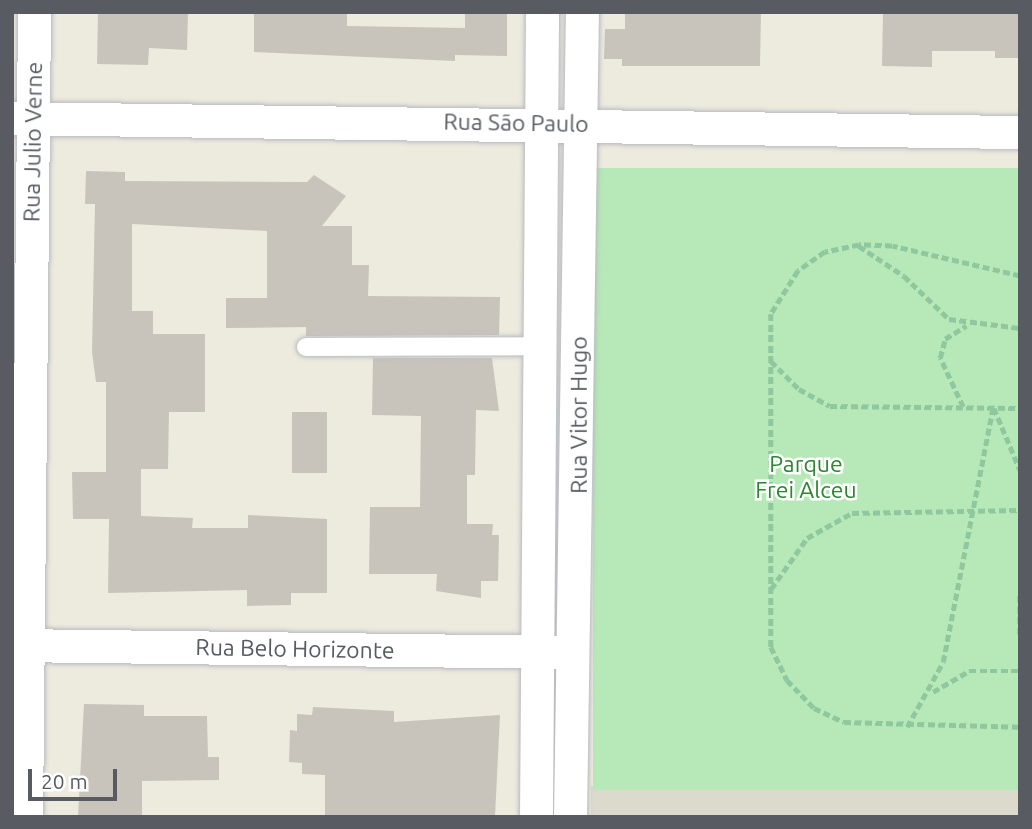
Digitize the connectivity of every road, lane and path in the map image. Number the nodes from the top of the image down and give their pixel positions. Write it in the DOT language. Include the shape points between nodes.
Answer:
graph roads {
  1 [pos="34,12"];
  2 [pos="542,12"];
  3 [pos="582,12"];
  4 [pos="23,118"];
  5 [pos="541,123"];
  6 [pos="582,124"];
  7 [pos="1020,132"];
  8 [pos="859,245"];
  9 [pos="1020,276"];
  10 [pos="967,326"];
  11 [pos="1020,328"];
  12 [pos="540,346"];
  13 [pos="306,347"];
  14 [pos="771,360"];
  15 [pos="963,407"];
  16 [pos="993,407"];
  17 [pos="1020,408"];
  18 [pos="1020,470"];
  19 [pos="1020,510"];
  20 [pos="972,511"];
  21 [pos="771,589"];
  22 [pos="1020,596"];
  23 [pos="1020,634"];
  24 [pos="20,645"];
  25 [pos="539,652"];
  26 [pos="578,652"];
  27 [pos="1020,671"];
  28 [pos="930,695"];
  29 [pos="907,727"];
  30 [pos="1020,727"];
  31 [pos="26,817"];
  32 [pos="536,817"];
  33 [pos="570,817"];
  1 -- 4 [label="street, Rua Julio Verne"];
  2 -- 5 [label="street, Rua Vitor Hugo"];
  3 -- 6 [label="street, Rua Vitor Hugo"];
  4 -- 5 [label="street, Rua São Paulo"];
  4 -- 24 [label="street, Rua Julio Verne"];
  5 -- 6 [label="street, Rua São Paulo"];
  5 -- 12 [label="street, Rua Vitor Hugo"];
  6 -- 7 [label="street, Rua São Paulo"];
  6 -- 26 [label="street, Rua Vitor Hugo"];
  8 -- 9 [label="path" via="892,246"];
  8 -- 10 [label="path" via="904,276 949,319"];
  8 -- 14 [label="path" via="825,252 780,290 771,314"];
  10 -- 11 [label="path"];
  10 -- 15 [label="path" via="940,347 941,367"];
  12 -- 13 [label="lane"];
  12 -- 25 [label="street, Rua Vitor Hugo"];
  14 -- 15 [label="path" via="786,379 830,406"];
  14 -- 21 [label="path"];
  15 -- 16 [label="path"];
  16 -- 17 [label="path"];
  16 -- 18 [label="path"];
  16 -- 20 [label="path"];
  19 -- 20 [label="path"];
  20 -- 21 [label="path" via="843,517 807,538"];
  20 -- 28 [label="path" via="943,662"];
  21 -- 29 [label="path" via="771,648 787,680 814,708 845,722"];
  22 -- 23 [label="path"];
  24 -- 25 [label="street, Rua Belo Horizonte"];
  24 -- 31 [label="street, Rua Julio Verne"];
  25 -- 26 [label="street, Rua Belo Horizonte"];
  25 -- 32 [label="street, Rua Vitor Hugo"];
  26 -- 33 [label="street, Rua Vitor Hugo"];
  27 -- 28 [label="path" via="969,671"];
  28 -- 29 [label="path"];
  29 -- 30 [label="path"];
}
